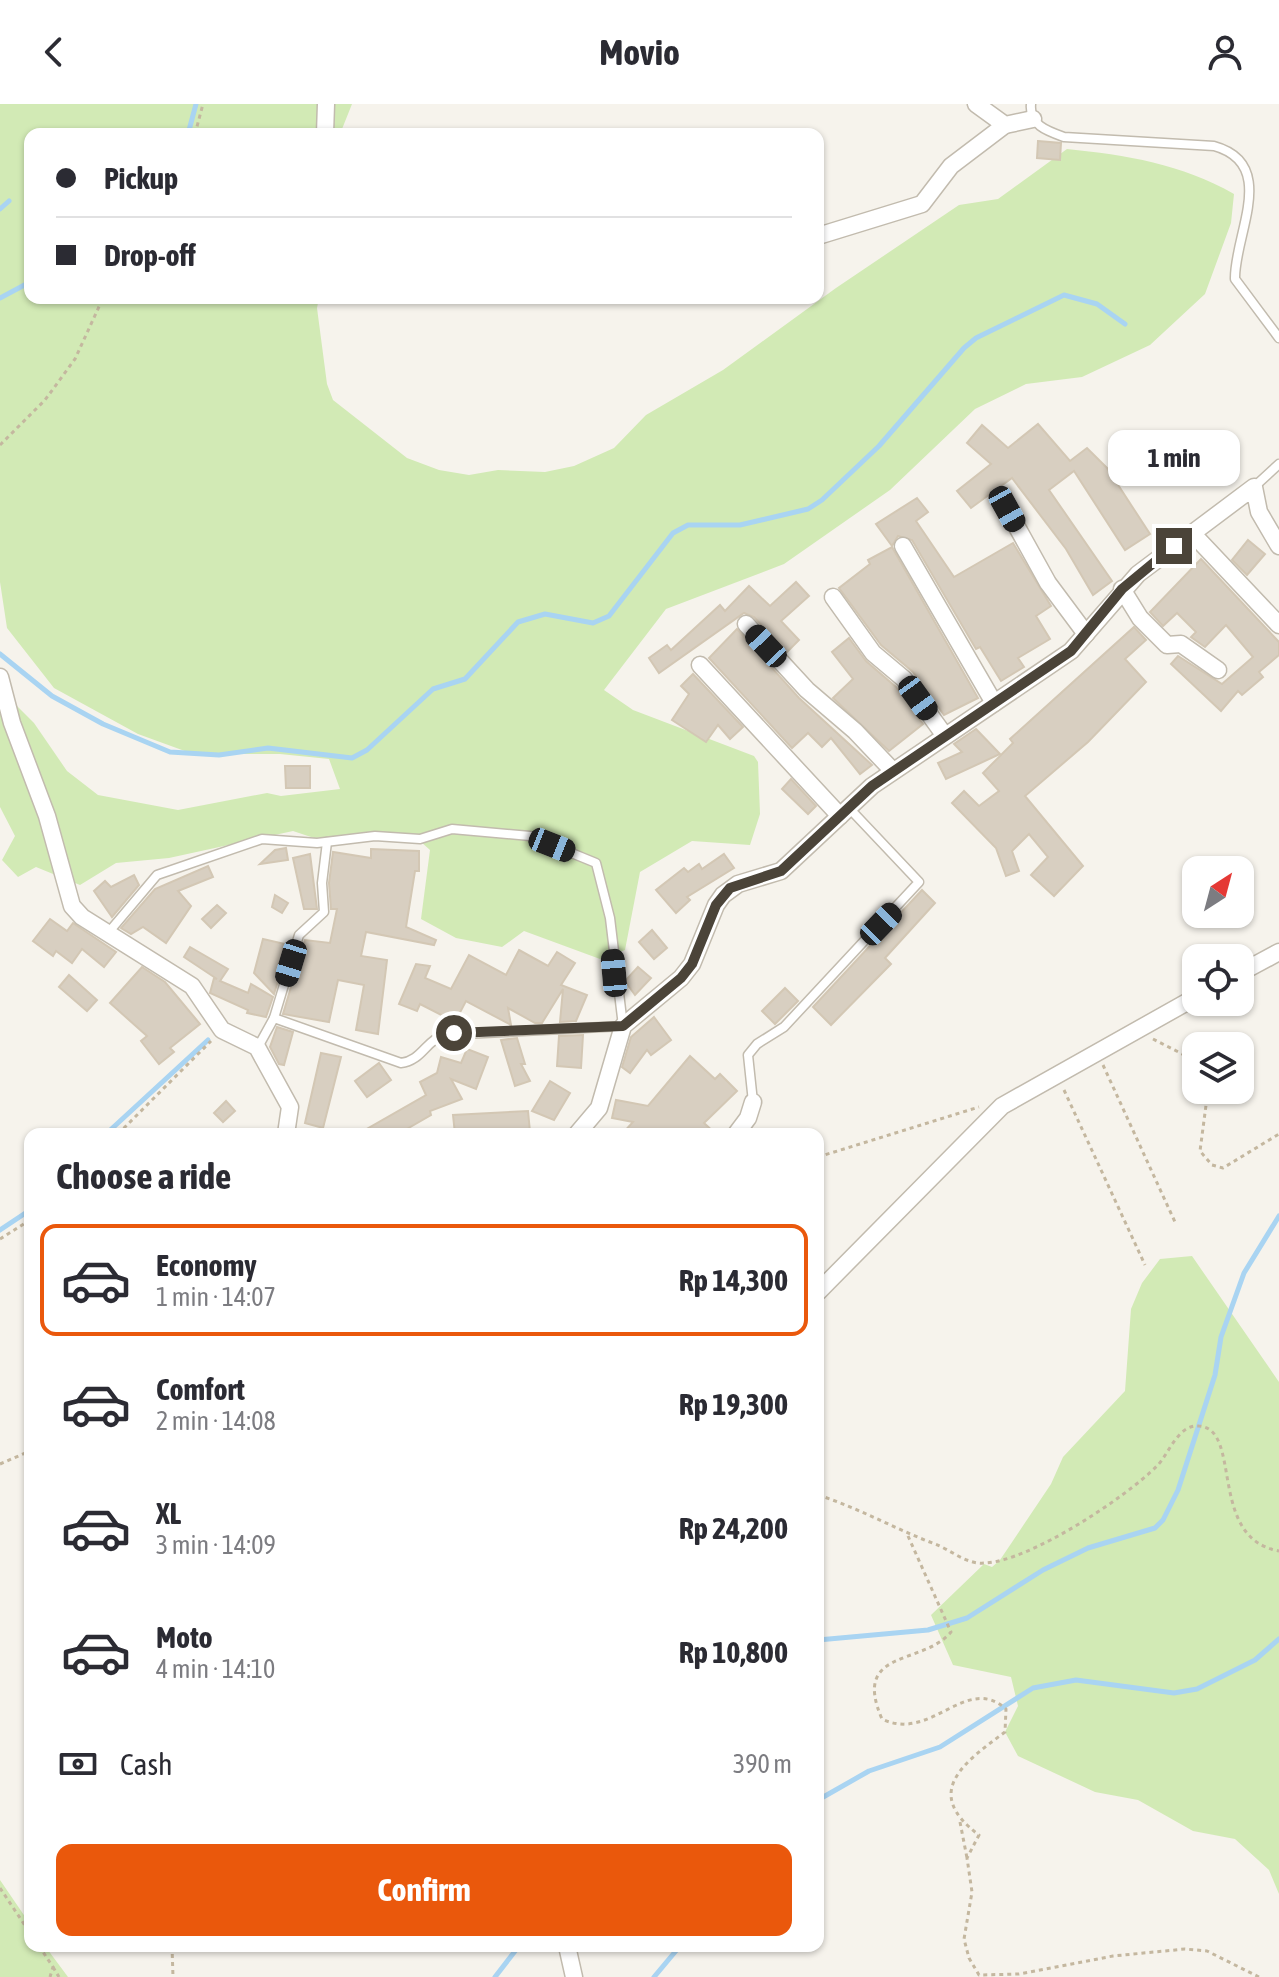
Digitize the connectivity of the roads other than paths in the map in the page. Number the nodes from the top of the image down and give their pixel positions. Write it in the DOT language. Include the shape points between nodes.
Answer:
graph roads {
  1 [pos="326,104"];
  2 [pos="976,104"];
  3 [pos="1032,112"];
  4 [pos="1005,125"];
  5 [pos="325,128"];
  6 [pos="824,234"];
  7 [pos="1279,338"];
  8 [pos="1279,464"];
  9 [pos="1254,487"];
  10 [pos="1007,509"];
  11 [pos="1192,533"];
  12 [pos="903,546"];
  13 [pos="1279,546"];
  14 [pos="1122,589"];
  15 [pos="833,597"];
  16 [pos="746,624"];
  17 [pos="1279,625"];
  18 [pos="1086,634"];
  19 [pos="700,665"];
  20 [pos="1218,670"];
  21 [pos="0,677"];
  22 [pos="994,703"];
  23 [pos="945,736"];
  24 [pos="893,771"];
  25 [pos="845,812"];
  26 [pos="327,842"];
  27 [pos="108,933"];
  28 [pos="1279,952"];
  29 [pos="1254,965"];
  30 [pos="1182,1005"];
  31 [pos="274,1018"];
  32 [pos="623,1026"];
  33 [pos="257,1047"];
  34 [pos="753,1102"];
  35 [pos="287,1128"];
  36 [pos="582,1128"];
  37 [pos="740,1128"];
  38 [pos="824,1286"];
  39 [pos="568,1952"];
  40 [pos="574,1977"];
  1 -- 5 [label="street"];
  2 -- 4 [label="street"];
  3 -- 4 [label="street"];
  3 -- 7 [label="lane" via="1043,130 1064,137 1214,146 1236,153 1254,182 1254,214 1235,279"];
  4 -- 6 [label="street" via="951,166 922,204"];
  8 -- 9 [label="lane"];
  9 -- 11 [label="street"];
  9 -- 13 [label="street" via="1259,512"];
  10 -- 18 [label="street" via="1048,583"];
  11 -- 14 [label="street"];
  11 -- 17 [label="street"];
  12 -- 22 [label="street"];
  14 -- 18 [label="street"];
  14 -- 20 [label="street" via="1140,618 1167,645 1181,644"];
  15 -- 23 [label="street"];
  16 -- 24 [label="street"];
  18 -- 22 [label="street" via="1034,679"];
  19 -- 25 [label="street"];
  21 -- 27 [label="street" via="47,816 66,893 82,917"];
  22 -- 23 [label="street"];
  23 -- 24 [label="street"];
  24 -- 25 [label="street"];
  25 -- 32 [label="street" via="781,871 738,884 723,895 692,964"];
  25 -- 34 [label="lane" via="919,882 784,1027 748,1055"];
  26 -- 27 [label="lane" via="262,839 157,875"];
  26 -- 31 [label="lane" via="324,912 299,935"];
  26 -- 32 [label="lane" via="375,836 420,839 452,829 530,836 596,863 610,918"];
  27 -- 33 [label="street" via="192,986 222,1030"];
  28 -- 29 [label="street"];
  30 -- 38 [label="street" via="1002,1106"];
  31 -- 32 [label="lane" via="401,1063 421,1055 437,1036"];
  31 -- 33 [label="lane"];
  32 -- 36 [label="street" via="599,1108"];
  33 -- 35 [label="street" via="290,1107"];
  34 -- 37 [label="street"];
  39 -- 40 [label="street"];
}
